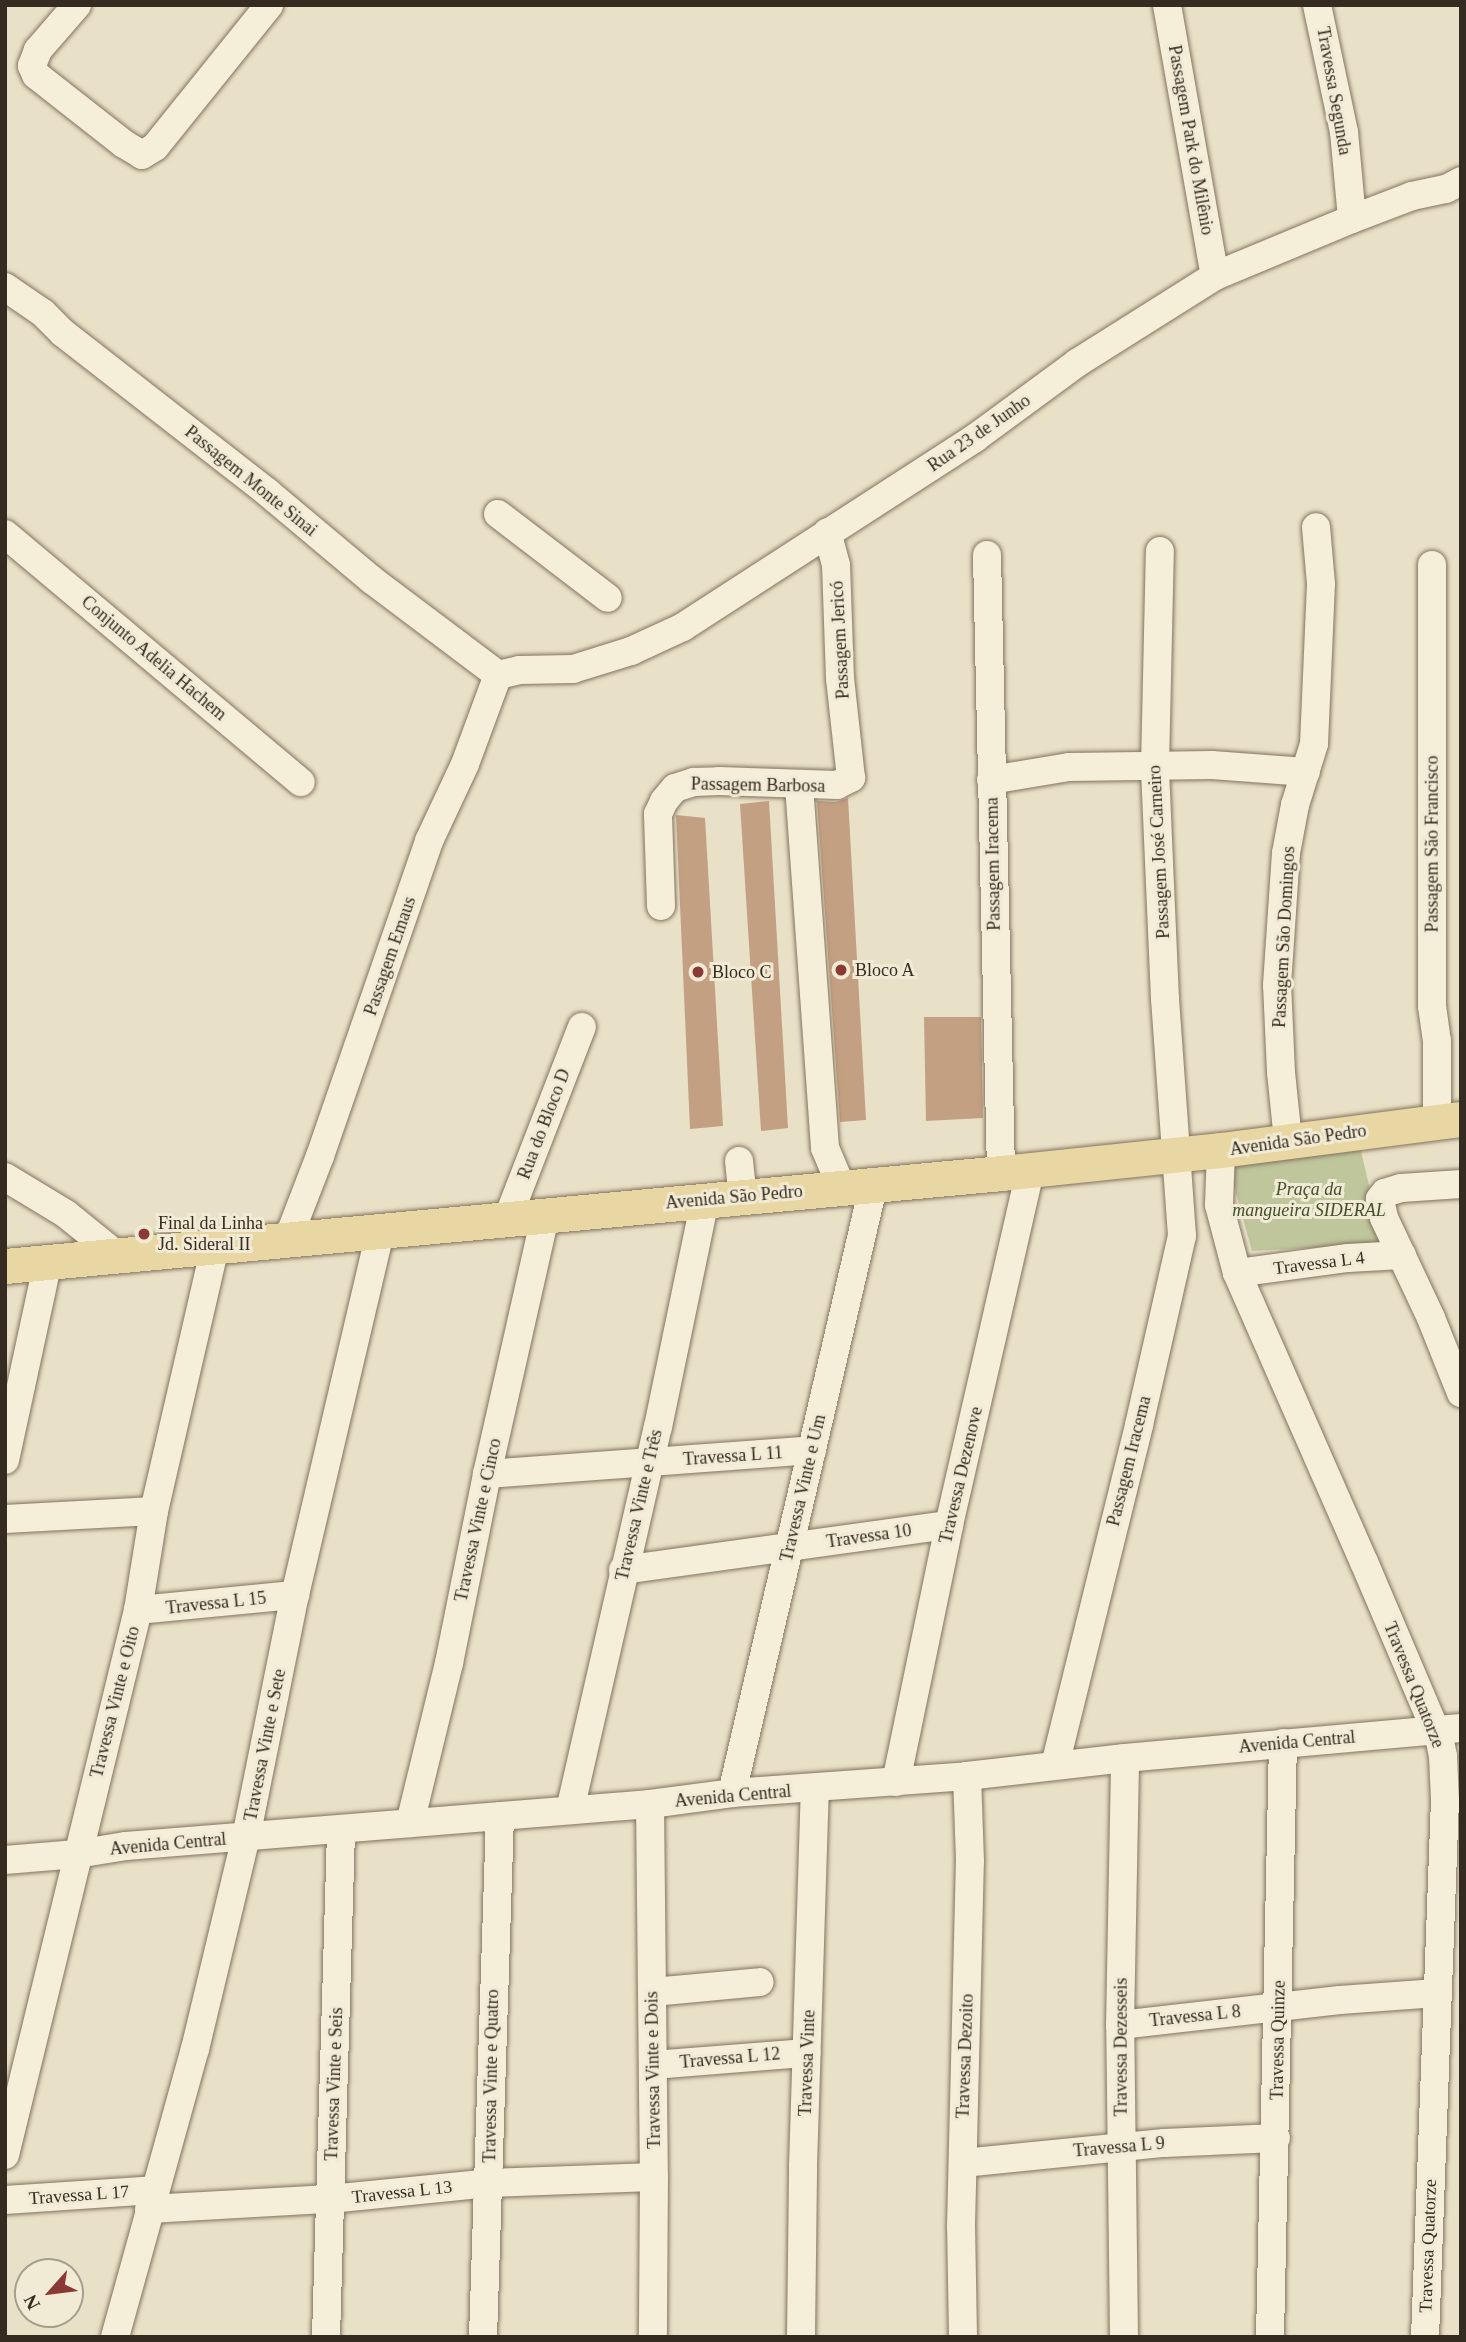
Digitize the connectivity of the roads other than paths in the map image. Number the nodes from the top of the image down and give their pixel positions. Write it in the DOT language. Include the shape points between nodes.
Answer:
graph roads {
  1 [pos="77,5"];
  2 [pos="269,5"];
  3 [pos="1167,5"];
  4 [pos="1317,5"];
  5 [pos="1461,181"];
  6 [pos="1352,219"];
  7 [pos="1215,276"];
  8 [pos="5,287"];
  9 [pos="498,514"];
  10 [pos="1316,527"];
  11 [pos="828,532"];
  12 [pos="5,534"];
  13 [pos="1160,551"];
  14 [pos="987,555"];
  15 [pos="1432,565"];
  16 [pos="608,598"];
  17 [pos="498,675"];
  18 [pos="848,749"];
  19 [pos="1154,765"];
  20 [pos="1306,772"];
  21 [pos="991,780"];
  22 [pos="301,782"];
  23 [pos="799,785"];
  24 [pos="661,906"];
  25 [pos="582,1027"];
  26 [pos="1449,1121"];
  27 [pos="1288,1140"];
  28 [pos="1221,1150"];
  29 [pos="1177,1153"];
  30 [pos="739,1161"];
  31 [pos="1016,1171"];
  32 [pos="5,1177"];
  33 [pos="857,1184"];
  34 [pos="1461,1184"];
  35 [pos="743,1197"];
  36 [pos="705,1200"];
  37 [pos="545,1217"];
  38 [pos="507,1220"];
  39 [pos="380,1232"];
  40 [pos="1223,1232"];
  41 [pos="1182,1236"];
  42 [pos="288,1239"];
  43 [pos="215,1246"];
  44 [pos="1402,1255"];
  45 [pos="118,1256"];
  46 [pos="48,1261"];
  47 [pos="5,1266"];
  48 [pos="1237,1273"];
  49 [pos="1460,1392"];
  50 [pos="812,1450"];
  51 [pos="5,1460"];
  52 [pos="648,1462"];
  53 [pos="487,1475"];
  54 [pos="154,1511"];
  55 [pos="5,1520"];
  56 [pos="949,1525"];
  57 [pos="789,1548"];
  58 [pos="624,1570"];
  59 [pos="295,1595"];
  60 [pos="138,1610"];
  61 [pos="1448,1729"];
  62 [pos="1283,1743"];
  63 [pos="1125,1758"];
  64 [pos="1055,1765"];
  65 [pos="967,1776"];
  66 [pos="896,1782"];
  67 [pos="815,1789"];
  68 [pos="732,1793"];
  69 [pos="649,1804"];
  70 [pos="570,1810"];
  71 [pos="500,1816"];
  72 [pos="410,1823"];
  73 [pos="341,1831"];
  74 [pos="246,1837"];
  75 [pos="77,1854"];
  76 [pos="5,1860"];
  77 [pos="761,1982"];
  78 [pos="653,1992"];
  79 [pos="1437,1993"];
  80 [pos="1279,2008"];
  81 [pos="1120,2025"];
  82 [pos="807,2053"];
  83 [pos="653,2065"];
  84 [pos="1276,2138"];
  85 [pos="1120,2147"];
  86 [pos="5,2155"];
  87 [pos="963,2163"];
  88 [pos="654,2177"];
  89 [pos="489,2183"];
  90 [pos="151,2199"];
  91 [pos="330,2199"];
  92 [pos="5,2200"];
  93 [pos="115,2337"];
  94 [pos="326,2337"];
  95 [pos="483,2337"];
  96 [pos="653,2337"];
  97 [pos="801,2337"];
  98 [pos="963,2337"];
  99 [pos="1124,2337"];
  100 [pos="1270,2337"];
  101 [pos="1425,2337"];
  1 -- 2 [label="street" via="38,50 32,66 36,75 142,155 155,146"];
  3 -- 7 [label="street, Passagem Park do Milênio"];
  4 -- 6 [label="street, Travessa Segunda" via="1344,132"];
  5 -- 6 [label="street, Rua 23 de Junho"];
  6 -- 7 [label="street, Rua 23 de Junho"];
  7 -- 11 [label="street, Rua 23 de Junho" via="1077,363 975,438"];
  8 -- 17 [label="street, Passagem Monte Sinai"];
  9 -- 16 [label="street"];
  10 -- 20 [label="street, Passagem São Domingos" via="1321,584 1316,719"];
  11 -- 17 [label="street, Rua 23 de Junho" via="706,614 631,651 573,669"];
  11 -- 18 [label="street, Passagem Jericó" via="836,565"];
  12 -- 22 [label="street, Conjunto Adelia Hachem"];
  13 -- 19 [label="street, Passagem José Carneiro"];
  14 -- 21 [label="street, Passagem Iracema"];
  15 -- 26 [label="street, Passagem São Francisco" via="1432,1006"];
  17 -- 42 [label="street, Passagem Emaus" via="465,764 429,841"];
  18 -- 23 [label="street, Passagem Barbosa" via="852,774 845,784"];
  19 -- 20 [label="street"];
  19 -- 21 [label="street" via="1069,767"];
  19 -- 29 [label="street, Passagem José Carneiro"];
  20 -- 27 [label="street, Passagem São Domingos" via="1290,828 1280,922 1278,1027"];
  21 -- 31 [label="street, Passagem Iracema"];
  23 -- 24 [label="street, Passagem Barbosa" via="719,781 675,788 658,814"];
  23 -- 33 [label="street" via="825,1148"];
  25 -- 38 [label="street, Rua do Bloco D"];
  26 -- 27 [label="main road, Avenida São Pedro"];
  27 -- 28 [label="main road, Avenida São Pedro"];
  28 -- 29 [label="main road, Avenida São Pedro"];
  28 -- 40 [label="street, Travessa Quatorze"];
  29 -- 31 [label="main road, Avenida São Pedro"];
  29 -- 41 [label="street, Passagem Iracema"];
  30 -- 35 [label="street"];
  31 -- 33 [label="main road, Avenida São Pedro"];
  31 -- 56 [label="street, Travessa Dezenove"];
  32 -- 45 [label="street" via="66,1214"];
  33 -- 35 [label="main road, Avenida São Pedro"];
  33 -- 50 [label="street, Travessa Vinte e Um"];
  34 -- 44 [label="street" via="1401,1188 1380,1199"];
  35 -- 36 [label="main road, Avenida São Pedro"];
  36 -- 37 [label="main road, Avenida São Pedro"];
  36 -- 52 [label="street, Travessa Vinte e Três"];
  37 -- 38 [label="main road, Avenida São Pedro"];
  37 -- 53 [label="street, Travessa Vinte e Cinco"];
  38 -- 39 [label="main road, Avenida São Pedro"];
  39 -- 42 [label="main road, Avenida São Pedro"];
  39 -- 59 [label="street, Travessa Vinte e Sete"];
  40 -- 41 [label="street" via="1191,1231"];
  40 -- 48 [label="street, Travessa Quatorze"];
  41 -- 64 [label="street, Passagem Iracema"];
  42 -- 43 [label="main road, Avenida São Pedro"];
  43 -- 45 [label="main road, Avenida São Pedro"];
  43 -- 54 [label="street, Travessa Vinte e Oito"];
  44 -- 48 [label="street, Travessa L 4"];
  44 -- 49 [label="street"];
  45 -- 46 [label="main road, Avenida São Pedro"];
  46 -- 47 [label="main road, Avenida São Pedro"];
  46 -- 51 [label="street"];
  48 -- 61 [label="street, Travessa Quatorze"];
  50 -- 52 [label="street, Travessa L 11"];
  50 -- 57 [label="street, Travessa Vinte e Um"];
  52 -- 53 [label="street, Travessa L 11"];
  52 -- 58 [label="street, Travessa Vinte e Três"];
  53 -- 72 [label="street, Travessa Vinte e Cinco" via="449,1663"];
  54 -- 55 [label="street"];
  54 -- 60 [label="street, Travessa Vinte e Oito"];
  56 -- 57 [label="street, Travessa 10"];
  56 -- 66 [label="street, Travessa Dezenove"];
  57 -- 58 [label="street, Travessa 10"];
  57 -- 68 [label="street, Travessa Vinte e Um"];
  58 -- 70 [label="street, Travessa Vinte e Três"];
  59 -- 60 [label="street, Travessa L 15"];
  59 -- 74 [label="street, Travessa Vinte e Sete"];
  60 -- 75 [label="street, Travessa Vinte e Oito"];
  61 -- 62 [label="street, Avenida Central"];
  61 -- 79 [label="street, Travessa Quatorze" via="1443,1756"];
  62 -- 63 [label="street, Avenida Central"];
  62 -- 80 [label="street, Travessa Quinze"];
  63 -- 64 [label="street, Avenida Central"];
  63 -- 81 [label="street, Travessa Dezesseis"];
  64 -- 65 [label="street, Avenida Central"];
  65 -- 66 [label="street, Avenida Central"];
  65 -- 87 [label="street, Travessa Dezoito" via="970,1861"];
  66 -- 67 [label="street, Avenida Central"];
  67 -- 68 [label="street, Avenida Central"];
  67 -- 82 [label="street, Travessa Vinte"];
  68 -- 69 [label="street, Avenida Central"];
  69 -- 70 [label="street, Avenida Central"];
  69 -- 78 [label="street, Travessa Vinte e Dois"];
  70 -- 71 [label="street, Avenida Central"];
  71 -- 72 [label="street, Avenida Central"];
  71 -- 89 [label="street, Travessa Vinte e Quatro"];
  72 -- 73 [label="street, Avenida Central"];
  73 -- 74 [label="street, Avenida Central"];
  73 -- 91 [label="street, Travessa Vinte e Seis"];
  74 -- 75 [label="street, Avenida Central"];
  74 -- 90 [label="street, Travessa Vinte e Sete" via="195,2049"];
  75 -- 76 [label="street, Avenida Central"];
  75 -- 86 [label="street, Travessa Vinte e Oito"];
  77 -- 78 [label="street"];
  78 -- 83 [label="street, Travessa Vinte e Dois"];
  79 -- 80 [label="street, Travessa L 8"];
  79 -- 101 [label="street, Travessa Quatorze"];
  80 -- 81 [label="street, Travessa L 8"];
  80 -- 84 [label="street, Travessa Quinze"];
  81 -- 85 [label="street, Travessa Dezesseis"];
  82 -- 83 [label="street, Travessa L 12"];
  82 -- 97 [label="street, Travessa Vinte"];
  83 -- 88 [label="street, Travessa Vinte e Dois"];
  84 -- 85 [label="street, Travessa L 9"];
  84 -- 100 [label="street, Travessa Quinze"];
  85 -- 87 [label="street, Travessa L 9"];
  85 -- 99 [label="street, Travessa Dezesseis"];
  87 -- 98 [label="street, Travessa Dezoito"];
  88 -- 89 [label="street, Travessa L 13"];
  88 -- 96 [label="street, Travessa Vinte e Dois"];
  89 -- 91 [label="street, Travessa L 13"];
  89 -- 95 [label="street, Travessa Vinte e Quatro"];
  90 -- 91 [label="street, Travessa L 13"];
  90 -- 92 [label="street, Travessa L 17"];
  90 -- 93 [label="street, Travessa Vinte e Sete"];
  91 -- 94 [label="street, Travessa Vinte e Seis"];
}
